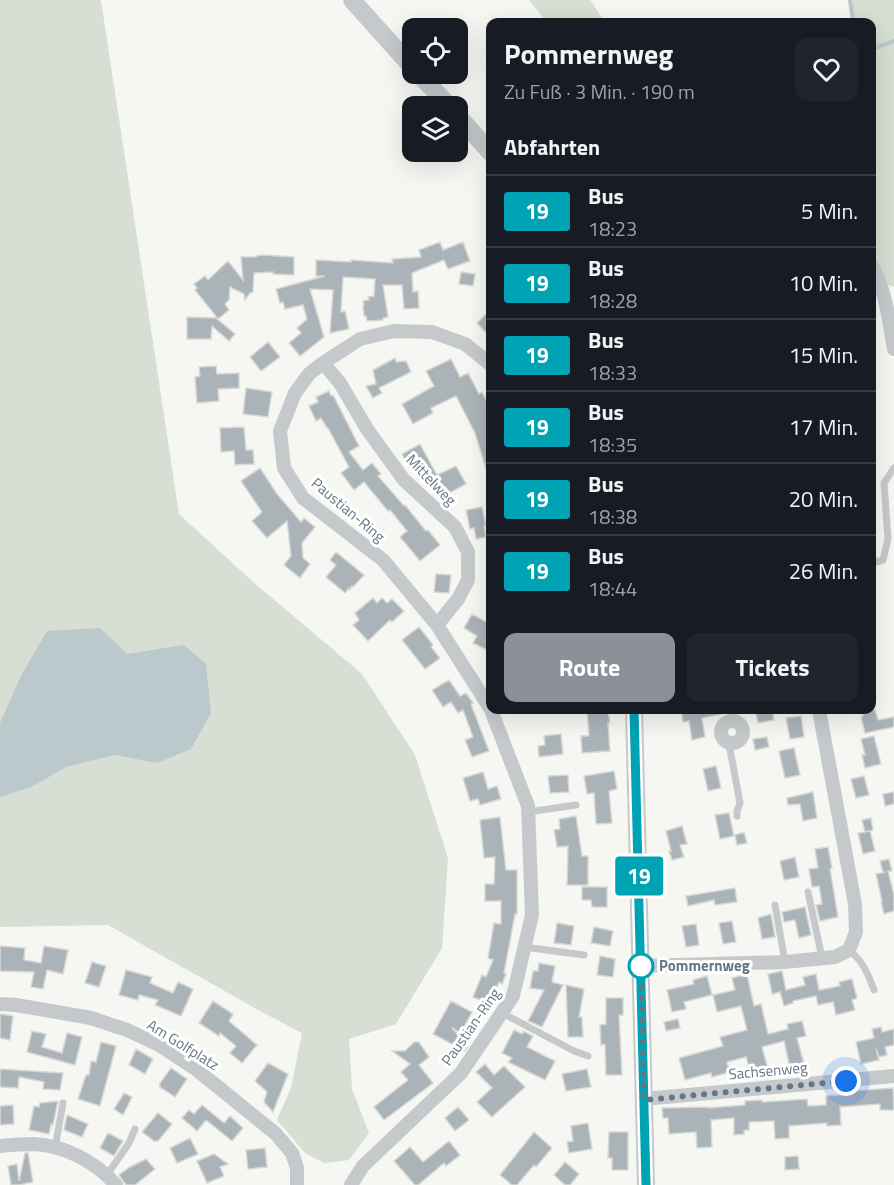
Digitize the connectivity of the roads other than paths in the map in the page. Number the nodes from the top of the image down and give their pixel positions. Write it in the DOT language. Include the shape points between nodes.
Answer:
graph roads {
  1 [pos="352,0"];
  2 [pos="402,56"];
  3 [pos="428,84"];
  4 [pos="440,96"];
  5 [pos="468,127"];
  6 [pos="486,148"];
  7 [pos="876,273"];
  8 [pos="890,307"];
  9 [pos="894,349"];
  10 [pos="486,361"];
  11 [pos="323,363"];
  12 [pos="894,468"];
  13 [pos="876,563"];
  14 [pos="437,625"];
  15 [pos="486,700"];
  16 [pos="493,714"];
  17 [pos="634,714"];
  18 [pos="727,714"];
  19 [pos="820,714"];
  20 [pos="723,725"];
  21 [pos="729,744"];
  22 [pos="576,805"];
  23 [pos="528,812"];
  24 [pos="737,816"];
  25 [pos="808,892"];
  26 [pos="775,905"];
  27 [pos="524,947"];
  28 [pos="849,950"];
  29 [pos="584,955"];
  30 [pos="822,958"];
  31 [pos="785,962"];
  32 [pos="641,966"];
  33 [pos="874,990"];
  34 [pos="0,1004"];
  35 [pos="502,1013"];
  36 [pos="588,1056"];
  37 [pos="894,1076"];
  38 [pos="644,1100"];
  39 [pos="63,1103"];
  40 [pos="135,1129"];
  41 [pos="0,1146"];
  42 [pos="55,1148"];
  43 [pos="111,1180"];
  44 [pos="297,1185"];
  45 [pos="351,1185"];
  46 [pos="646,1185"];
  1 -- 2 [label="street"];
  3 -- 4 [label="street"];
  5 -- 6 [label="street"];
  7 -- 8 [label="street"];
  8 -- 9 [label="street"];
  10 -- 11 [label="street, Paustian-Ring" via="465,344 432,332 394,331 360,339"];
  11 -- 14 [label="street, Mittelweg" via="404,480 455,526 468,552 468,580"];
  11 -- 14 [label="street, Paustian-Ring" via="295,393 279,431 284,468 303,498 383,560"];
  12 -- 13 [label="lane" via="884,483 888,539 883,560"];
  14 -- 15 [label="street, Paustian-Ring"];
  16 -- 23 [label="street, Paustian-Ring"];
  17 -- 32 [label="street"];
  18 -- 20 [label="street"];
  19 -- 28 [label="street" via="855,904 856,932"];
  20 -- 21 [label="street" via="721,736"];
  20 -- 21 [label="street" via="734,721 741,725 740,740"];
  21 -- 24 [label="lane" via="741,803"];
  22 -- 23 [label="lane"];
  23 -- 27 [label="street, Paustian-Ring" via="532,915"];
  25 -- 30 [label="lane"];
  26 -- 31 [label="lane"];
  27 -- 29 [label="lane"];
  27 -- 35 [label="street, Paustian-Ring" via="513,996"];
  28 -- 30 [label="street"];
  28 -- 33 [label="lane" via="867,971"];
  30 -- 31 [label="street"];
  31 -- 32 [label="street"];
  32 -- 38 [label="street"];
  34 -- 44 [label="street, Am Golfplatz" via="91,1018 159,1045 198,1070 276,1134 292,1153"];
  35 -- 36 [label="lane"];
  35 -- 45 [label="street, Paustian-Ring" via="461,1073 363,1166"];
  37 -- 38 [label="street, Sachsenweg"];
  38 -- 46 [label="street"];
  39 -- 42 [label="lane"];
  40 -- 43 [label="lane"];
  41 -- 42 [label="street" via="35,1144"];
  42 -- 43 [label="street" via="78,1156"];
}
